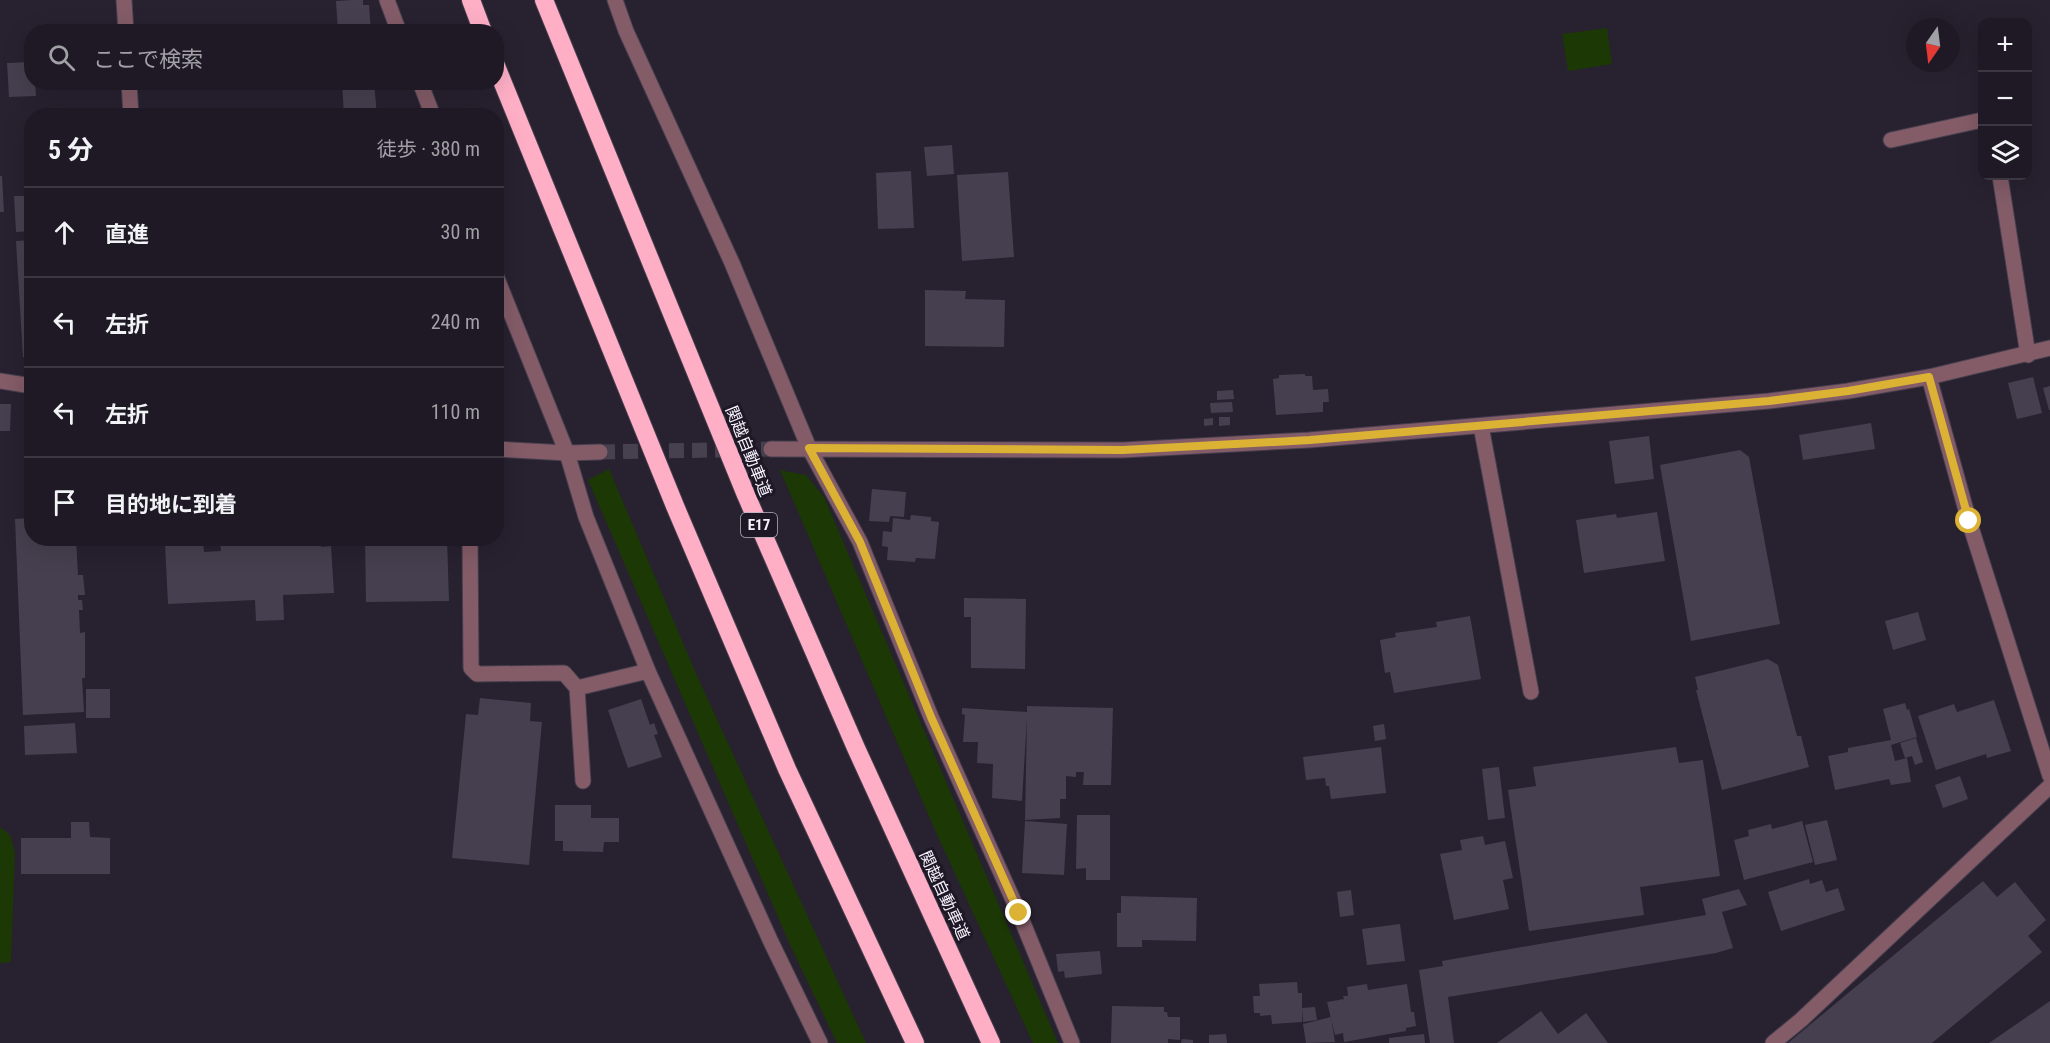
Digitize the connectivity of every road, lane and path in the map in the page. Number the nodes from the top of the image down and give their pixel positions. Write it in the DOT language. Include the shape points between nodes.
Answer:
graph roads {
  1 [pos="124,0"];
  2 [pos="387,0"];
  3 [pos="471,0"];
  4 [pos="544,0"];
  5 [pos="615,0"];
  6 [pos="126,24"];
  7 [pos="396,24"];
  8 [pos="480,24"];
  9 [pos="504,86"];
  10 [pos="129,90"];
  11 [pos="423,90"];
  12 [pos="131,108"];
  13 [pos="430,108"];
  14 [pos="1978,121"];
  15 [pos="1891,140"];
  16 [pos="2001,180"];
  17 [pos="504,296"];
  18 [pos="2050,348"];
  19 [pos="2028,355"];
  20 [pos="1929,377"];
  21 [pos="0,381"];
  22 [pos="24,385"];
  23 [pos="1481,426"];
  24 [pos="809,448"];
  25 [pos="504,449"];
  26 [pos="771,449"];
  27 [pos="600,452"];
  28 [pos="567,453"];
  29 [pos="470,546"];
  30 [pos="648,671"];
  31 [pos="577,688"];
  32 [pos="1531,692"];
  33 [pos="2050,776"];
  34 [pos="583,781"];
  35 [pos="2050,786"];
  36 [pos="820,1043"];
  37 [pos="915,1043"];
  38 [pos="991,1043"];
  39 [pos="1072,1043"];
  40 [pos="1773,1043"];
  1 -- 6 [label="street"];
  2 -- 7 [label="street"];
  3 -- 8 [label="highway"];
  4 -- 38 [label="highway, 関越自動車道 / E17" via="746,495"];
  5 -- 24 [label="street"];
  9 -- 37 [label="highway" via="778,747"];
  10 -- 12 [label="street"];
  11 -- 13 [label="street"];
  14 -- 15 [label="street"];
  16 -- 19 [label="street"];
  17 -- 28 [label="street"];
  18 -- 19 [label="street"];
  19 -- 20 [label="street"];
  20 -- 23 [label="street" via="1769,401"];
  20 -- 33 [label="street" via="1969,521"];
  21 -- 22 [label="street"];
  23 -- 24 [label="street" via="1123,450"];
  23 -- 32 [label="street"];
  24 -- 26 [label="street"];
  24 -- 39 [label="street" via="860,542"];
  25 -- 28 [label="street"];
  27 -- 28 [label="street"];
  28 -- 30 [label="street" via="586,516"];
  29 -- 31 [label="street" via="471,668 477,675 564,673"];
  30 -- 31 [label="street"];
  30 -- 36 [label="street"];
  31 -- 34 [label="street"];
  35 -- 40 [label="street"];
}
